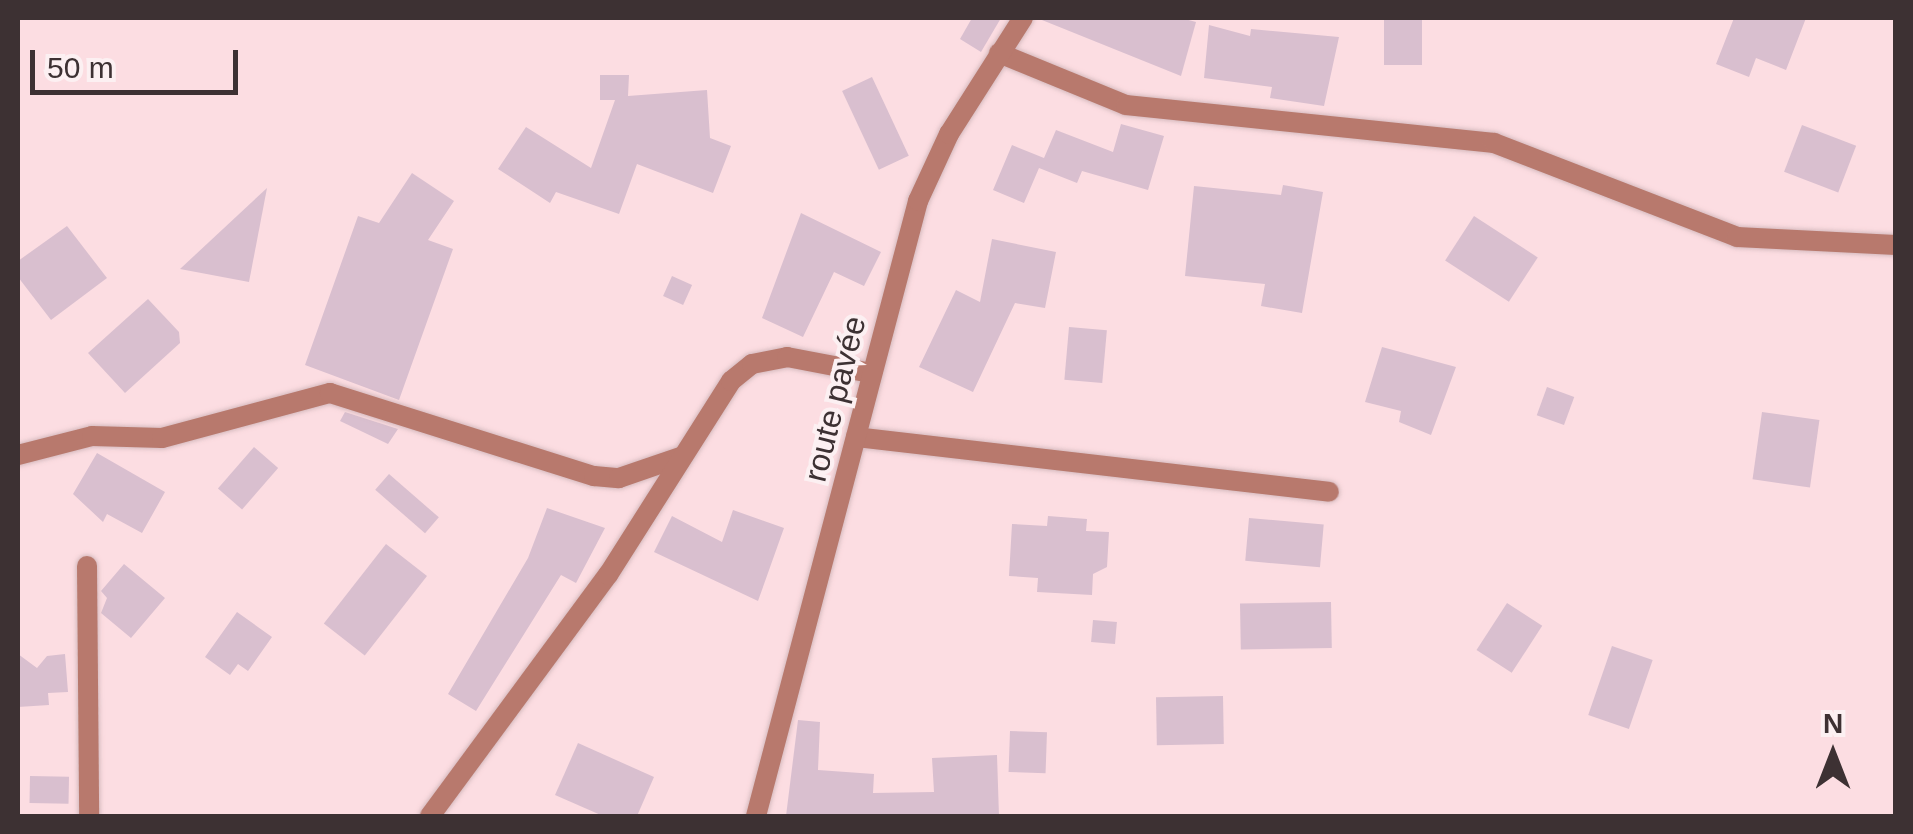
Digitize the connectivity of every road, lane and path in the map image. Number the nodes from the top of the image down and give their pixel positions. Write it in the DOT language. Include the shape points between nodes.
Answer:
graph roads {
  1 [pos="1023,18"];
  2 [pos="1000,53"];
  3 [pos="1896,244"];
  4 [pos="871,373"];
  5 [pos="856,437"];
  6 [pos="18,455"];
  7 [pos="680,457"];
  8 [pos="1330,492"];
  9 [pos="88,566"];
  10 [pos="90,816"];
  11 [pos="430,816"];
  12 [pos="756,816"];
  1 -- 2 [label="street, route pavée"];
  2 -- 3 [label="street" via="1126,105 1494,143 1737,237"];
  2 -- 4 [label="street, route pavée" via="918,201"];
  4 -- 5 [label="street, route pavée"];
  4 -- 7 [label="street" via="787,357 752,364 714,400"];
  5 -- 8 [label="street"];
  5 -- 12 [label="street, route pavée"];
  6 -- 7 [label="street" via="92,436 162,438 330,393 594,476 620,478"];
  7 -- 11 [label="street" via="608,576"];
  9 -- 10 [label="street"];
}
